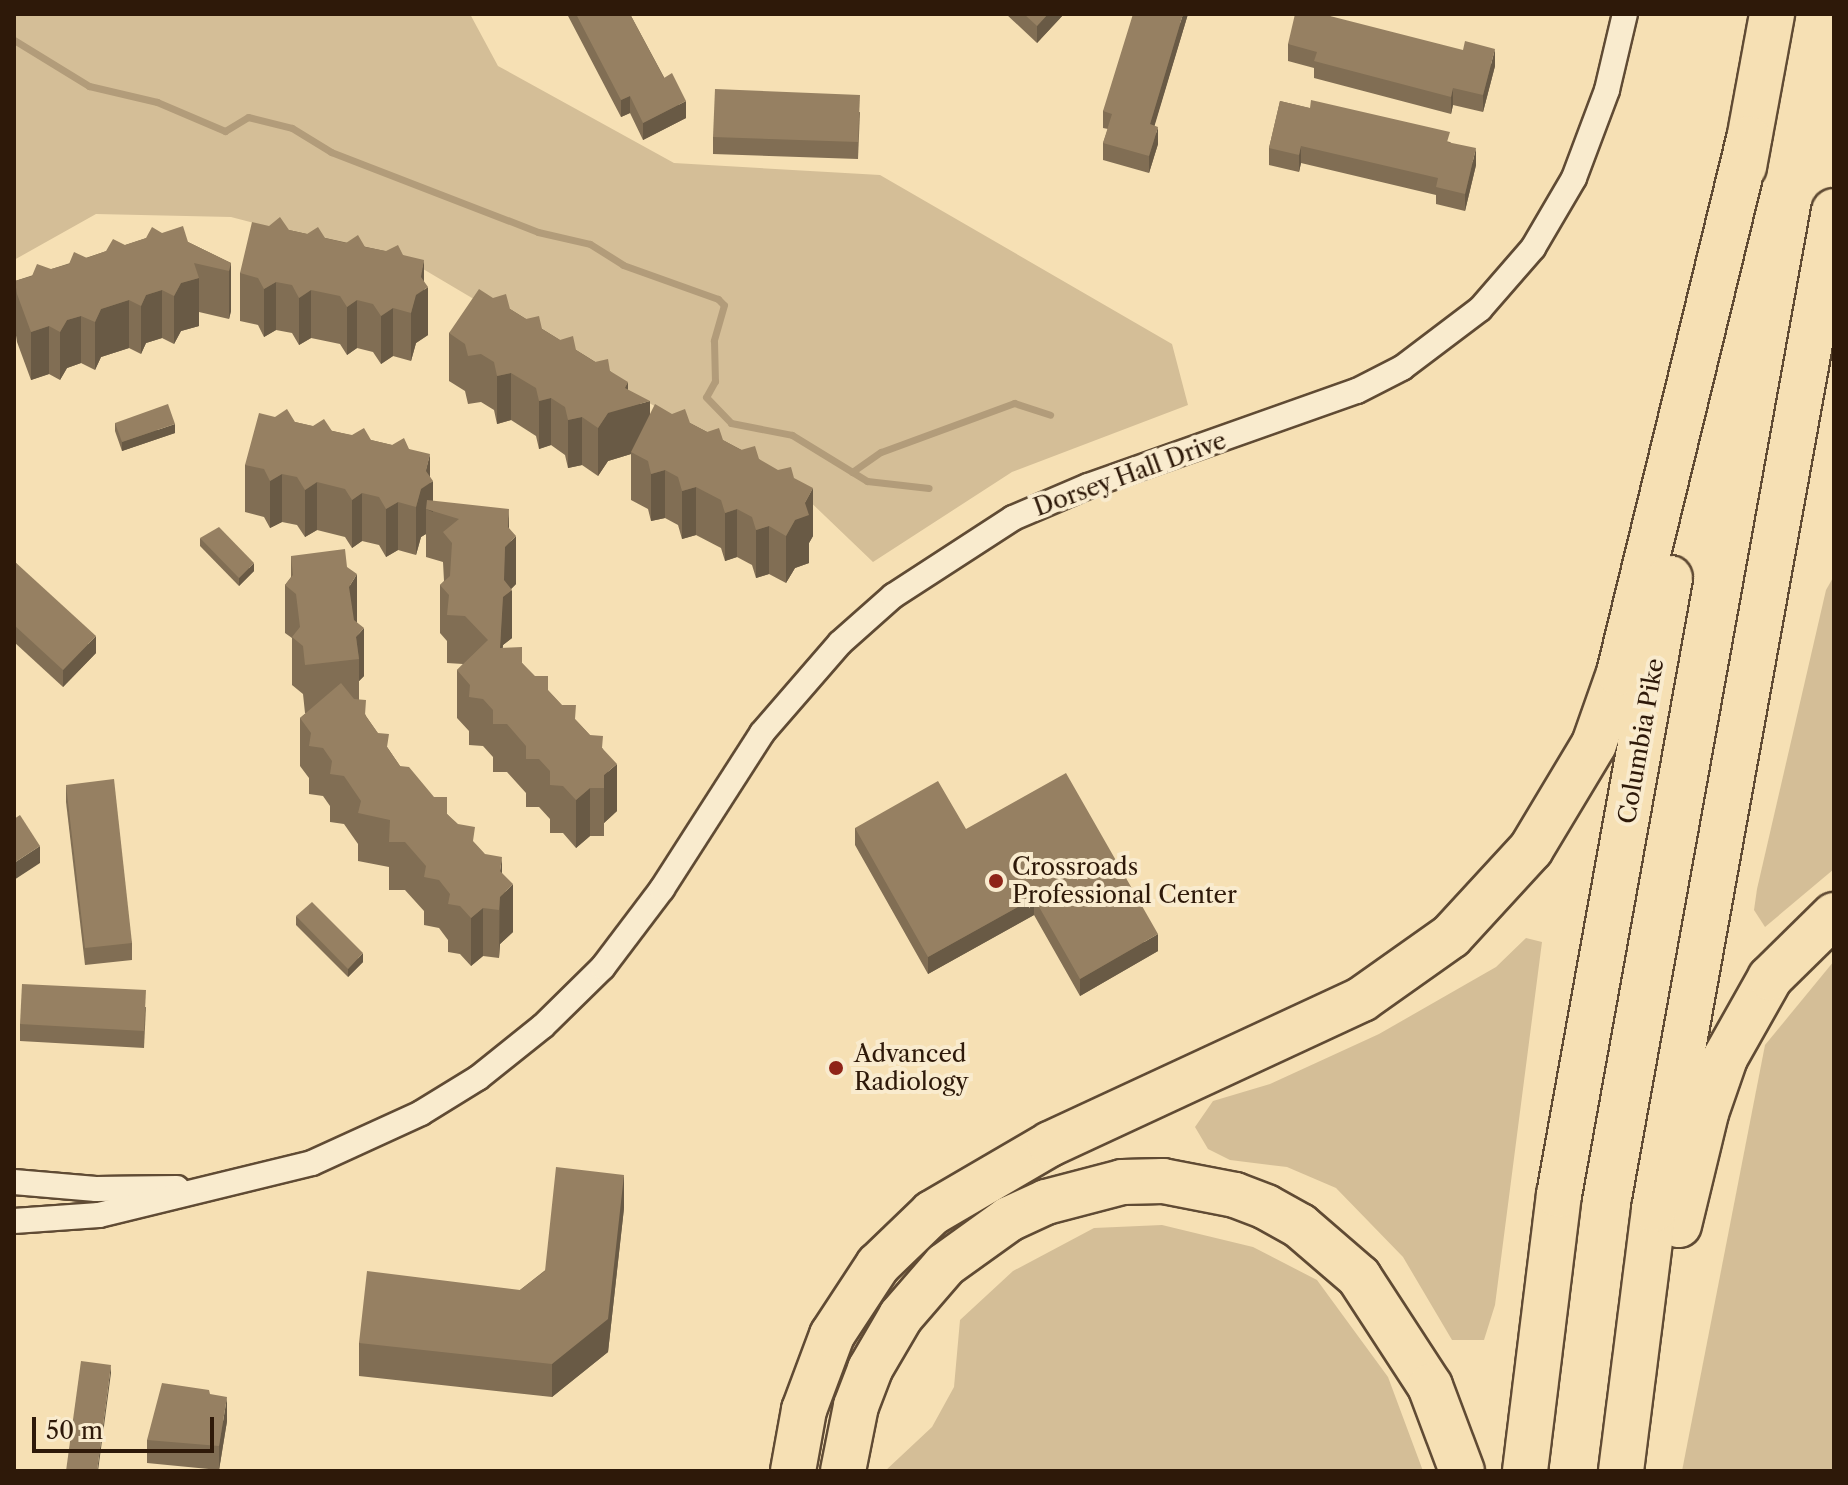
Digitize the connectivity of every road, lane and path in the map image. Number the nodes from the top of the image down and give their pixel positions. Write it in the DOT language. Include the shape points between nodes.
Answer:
graph roads {
  1 [pos="1625,14"];
  2 [pos="1772,14"];
  3 [pos="1749,139"];
  4 [pos="1834,211"];
  5 [pos="1834,915"];
  6 [pos="255,1180"];
  7 [pos="14,1182"];
  8 [pos="14,1221"];
  9 [pos="1623,1456"];
  10 [pos="793,1471"];
  11 [pos="843,1471"];
  12 [pos="1462,1471"];
  13 [pos="1525,1471"];
  1 -- 6 [label="street, Dorsey Hall Drive" via="1607,90 1574,178 1533,248 1480,309 1402,368 1357,391 1088,486 1013,518 950,554 840,643 798,690 762,733 662,889 612,956 543,1026 421,1113 359,1145"];
  2 -- 3 [label="highway, Columbia Pike"];
  3 -- 10 [label="highway" via="1619,673 1594,744 1531,849 1451,936 1362,999 1050,1144 932,1213 878,1265 832,1335 804,1410"];
  3 -- 13 [label="highway, Columbia Pike" via="1559,1195"];
  4 -- 9 [label="highway" via="1654,1209"];
  5 -- 9 [label="highway" via="1770,978 1725,1058 1706,1113"];
  6 -- 7 [label="street, Dorsey Hall Drive" via="96,1189"];
  6 -- 8 [label="street, Dorsey Hall Drive" via="99,1215"];
  11 -- 12 [label="highway" via="856,1406 870,1369 901,1316 945,1265 1009,1219 1046,1202 1122,1182 1163,1181 1235,1195 1266,1207 1300,1226 1359,1277 1430,1386"];
}
